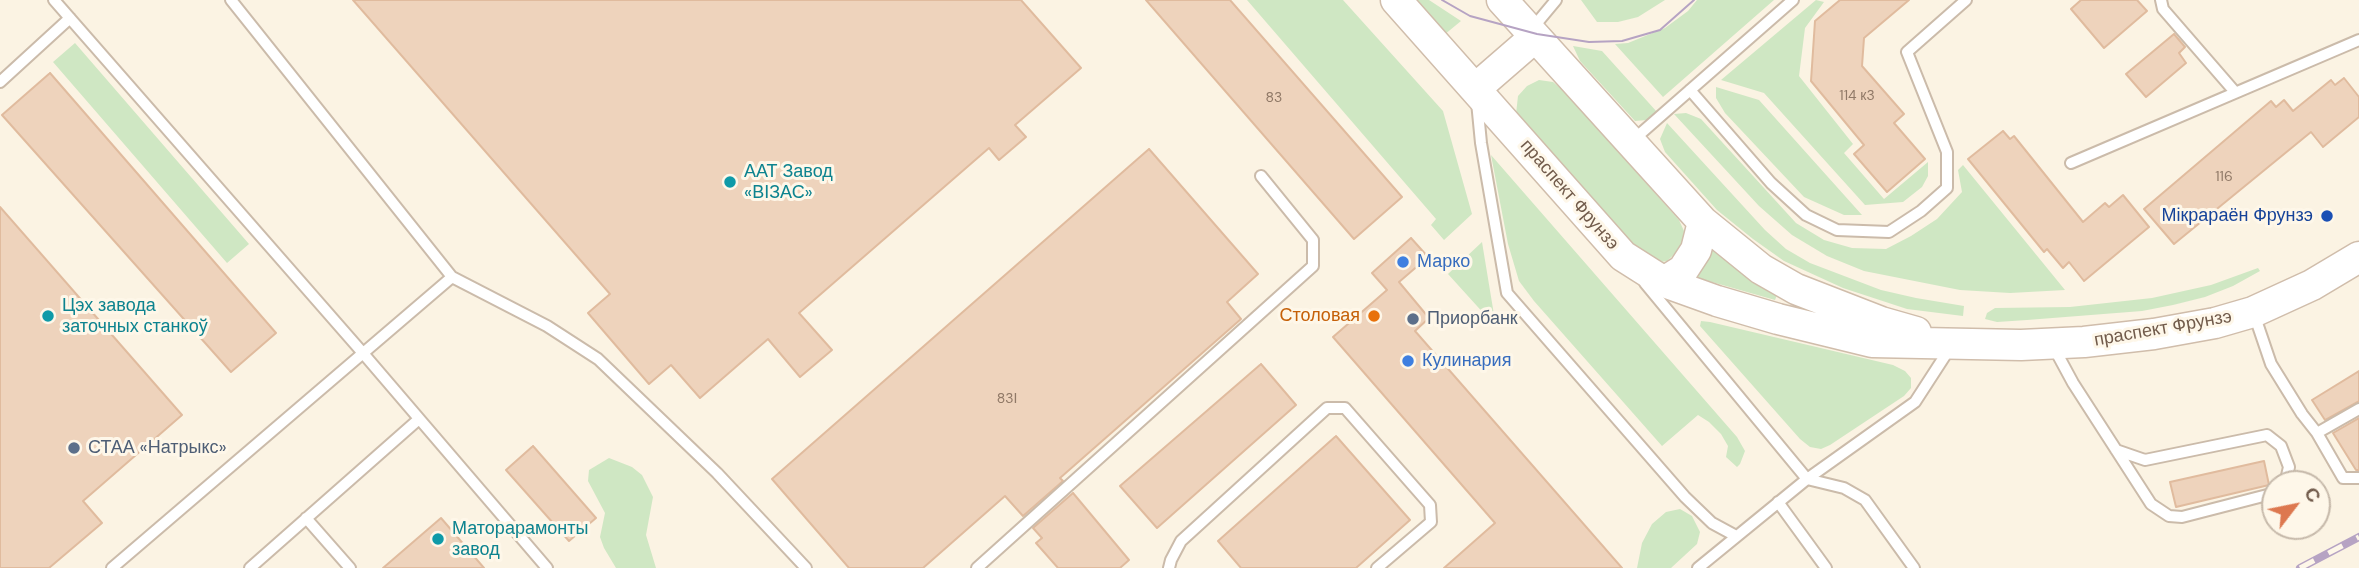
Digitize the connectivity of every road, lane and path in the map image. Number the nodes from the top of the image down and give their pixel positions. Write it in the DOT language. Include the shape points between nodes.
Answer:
graph roads {
  1 [pos="54,0"];
  2 [pos="231,0"];
  3 [pos="1396,0"];
  4 [pos="1502,0"];
  5 [pos="1556,0"];
  6 [pos="1793,0"];
  7 [pos="1966,0"];
  8 [pos="2161,0"];
  9 [pos="70,18"];
  10 [pos="1532,35"];
  11 [pos="2359,40"];
  12 [pos="0,82"];
  13 [pos="1475,89"];
  14 [pos="1690,90"];
  15 [pos="2235,92"];
  16 [pos="1630,143"];
  17 [pos="2071,163"];
  18 [pos="1261,176"];
  19 [pos="1703,222"];
  20 [pos="1623,256"];
  21 [pos="2359,257"];
  22 [pos="452,277"];
  23 [pos="1664,282"];
  24 [pos="2253,312"];
  25 [pos="1954,343"];
  26 [pos="2052,344"];
  27 [pos="362,352"];
  28 [pos="2359,409"];
  29 [pos="419,419"];
  30 [pos="2317,433"];
  31 [pos="2116,450"];
  32 [pos="2288,470"];
  33 [pos="1807,478"];
  34 [pos="2359,478"];
  35 [pos="2261,497"];
  36 [pos="1778,502"];
  37 [pos="306,518"];
  38 [pos="1736,536"];
  39 [pos="112,568"];
  40 [pos="250,568"];
  41 [pos="350,568"];
  42 [pos="547,568"];
  43 [pos="806,568"];
  44 [pos="977,568"];
  45 [pos="1169,568"];
  46 [pos="1377,568"];
  47 [pos="1698,568"];
  48 [pos="1826,568"];
  49 [pos="1914,568"];
  1 -- 9 [label="lane"];
  2 -- 22 [label="lane"];
  3 -- 13 [label="main road, праспект Фрунзэ"];
  4 -- 10 [label="main road, праспект Фрунзэ"];
  5 -- 10 [label="lane"];
  6 -- 14 [label="lane"];
  7 -- 14 [label="lane" via="1907,52 1947,152 1947,188 1889,232 1837,230 1805,215"];
  8 -- 15 [label="lane" via="2163,9"];
  9 -- 12 [label="lane"];
  9 -- 27 [label="lane"];
  10 -- 13 [label="main road"];
  10 -- 16 [label="main road, праспект Фрунзэ"];
  11 -- 15 [label="lane"];
  13 -- 20 [label="main road, праспект Фрунзэ"];
  13 -- 38 [label="lane" via="1507,293 1685,497 1712,523"];
  14 -- 16 [label="lane"];
  15 -- 17 [label="lane"];
  16 -- 19 [label="main road, праспект Фрунзэ"];
  18 -- 44 [label="lane" via="1313,240 1313,266"];
  19 -- 23 [label="main road" via="1696,250 1683,270"];
  19 -- 25 [label="main road, праспект Фрунзэ" via="1761,269 1796,289 1881,322"];
  20 -- 23 [label="main road, праспект Фрунзэ"];
  20 -- 33 [label="lane"];
  21 -- 24 [label="main road, праспект Фрунзэ"];
  22 -- 27 [label="lane"];
  22 -- 43 [label="lane" via="598,359 717,473"];
  23 -- 25 [label="main road, праспект Фрунзэ" via="1778,319 1872,342"];
  24 -- 26 [label="main road, праспект Фрунзэ" via="2154,334"];
  24 -- 30 [label="lane" via="2271,364"];
  25 -- 26 [label="main road, праспект Фрунзэ"];
  25 -- 33 [label="lane" via="1915,402"];
  26 -- 31 [label="lane"];
  27 -- 29 [label="lane"];
  27 -- 39 [label="lane"];
  28 -- 30 [label="lane"];
  29 -- 37 [label="lane"];
  29 -- 42 [label="lane"];
  30 -- 34 [label="lane" via="2343,478"];
  31 -- 32 [label="lane" via="2146,460 2267,435 2281,446"];
  31 -- 35 [label="lane" via="2151,504 2169,516 2182,517"];
  33 -- 36 [label="lane"];
  33 -- 49 [label="lane" via="1844,488 1865,500"];
  36 -- 38 [label="lane"];
  36 -- 48 [label="lane"];
  37 -- 40 [label="lane"];
  37 -- 41 [label="lane"];
  38 -- 47 [label="lane"];
  45 -- 46 [label="lane" via="1181,541 1326,408 1345,408 1430,505 1431,522"];
}
